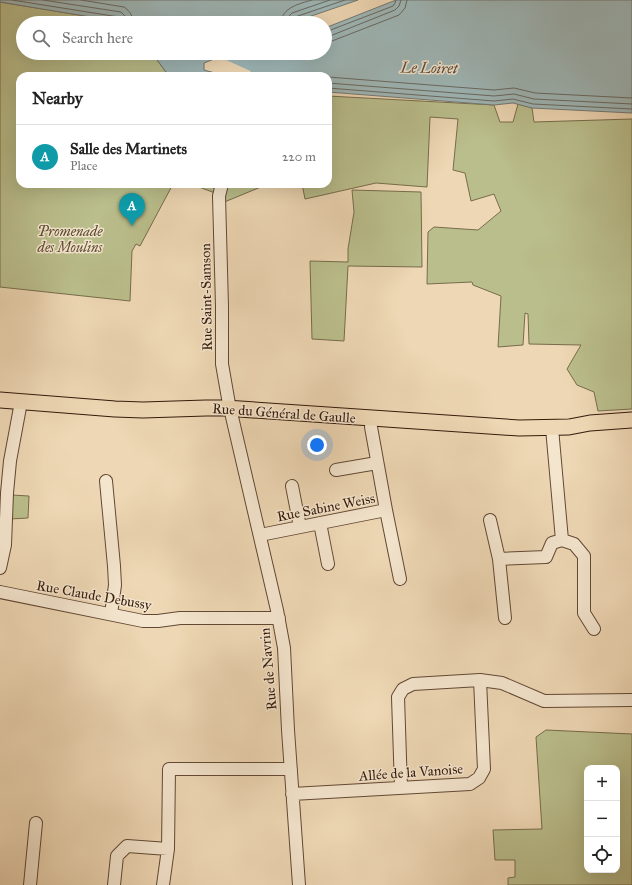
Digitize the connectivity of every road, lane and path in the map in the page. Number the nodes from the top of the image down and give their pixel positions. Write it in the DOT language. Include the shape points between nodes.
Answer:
graph roads {
  1 [pos="221,188"];
  2 [pos="0,400"];
  3 [pos="21,402"];
  4 [pos="230,408"];
  5 [pos="632,420"];
  6 [pos="632,426"];
  7 [pos="371,427"];
  8 [pos="569,427"];
  9 [pos="552,428"];
  10 [pos="377,463"];
  11 [pos="336,470"];
  12 [pos="106,481"];
  13 [pos="292,486"];
  14 [pos="386,510"];
  15 [pos="490,520"];
  16 [pos="320,523"];
  17 [pos="300,527"];
  18 [pos="260,535"];
  19 [pos="562,540"];
  20 [pos="499,559"];
  21 [pos="328,564"];
  22 [pos="0,568"];
  23 [pos="400,579"];
  24 [pos="0,592"];
  25 [pos="111,614"];
  26 [pos="279,618"];
  27 [pos="505,618"];
  28 [pos="594,629"];
  29 [pos="480,680"];
  30 [pos="632,700"];
  31 [pos="291,769"];
  32 [pos="401,788"];
  33 [pos="292,794"];
  34 [pos="36,823"];
  35 [pos="168,849"];
  36 [pos="30,885"];
  37 [pos="114,885"];
  38 [pos="163,885"];
  39 [pos="299,885"];
  1 -- 4 [label="street, Rue Saint-Samson" via="219,196 222,364"];
  2 -- 3 [label="main road, Rue du Général de Gaulle"];
  3 -- 4 [label="main road, Rue du Général de Gaulle" via="143,410"];
  3 -- 22 [label="street" via="10,461 5,545"];
  4 -- 9 [label="main road, Rue du Général de Gaulle" via="476,426"];
  4 -- 18 [label="street, Rue de Navrin"];
  5 -- 8 [label="main road, Rue du Général de Gaulle"];
  6 -- 8 [label="main road, Rue du Général de Gaulle" via="590,430"];
  7 -- 10 [label="street, Rue Sabine Weiss"];
  8 -- 9 [label="main road, Rue du Général de Gaulle"];
  9 -- 19 [label="street"];
  10 -- 11 [label="street"];
  10 -- 14 [label="street, Rue Sabine Weiss"];
  12 -- 25 [label="street" via="115,585"];
  13 -- 17 [label="street"];
  14 -- 16 [label="street, Rue Sabine Weiss"];
  14 -- 23 [label="street"];
  15 -- 20 [label="street"];
  16 -- 17 [label="street, Rue Sabine Weiss"];
  16 -- 21 [label="street"];
  17 -- 18 [label="street, Rue Sabine Weiss"];
  18 -- 26 [label="street, Rue de Navrin"];
  19 -- 20 [label="street" via="552,543 546,557"];
  19 -- 28 [label="street" via="574,544 584,556 584,613"];
  20 -- 27 [label="street"];
  24 -- 25 [label="street, Rue Claude Debussy"];
  25 -- 26 [label="street, Rue Claude Debussy" via="143,621 180,618"];
  26 -- 31 [label="street, Rue de Navrin" via="284,648"];
  29 -- 30 [label="street" via="502,683 544,701"];
  29 -- 32 [label="street" via="413,684 403,689 398,697"];
  29 -- 32 [label="street, Allée de la Vanoise" via="484,769 479,778 470,784"];
  31 -- 33 [label="street, Rue de Navrin"];
  31 -- 35 [label="street" via="169,769"];
  32 -- 33 [label="street, Allée de la Vanoise"];
  33 -- 39 [label="street, Rue de Navrin"];
  34 -- 36 [label="street"];
  35 -- 37 [label="street" via="127,846 117,856"];
  35 -- 38 [label="street"];
}
